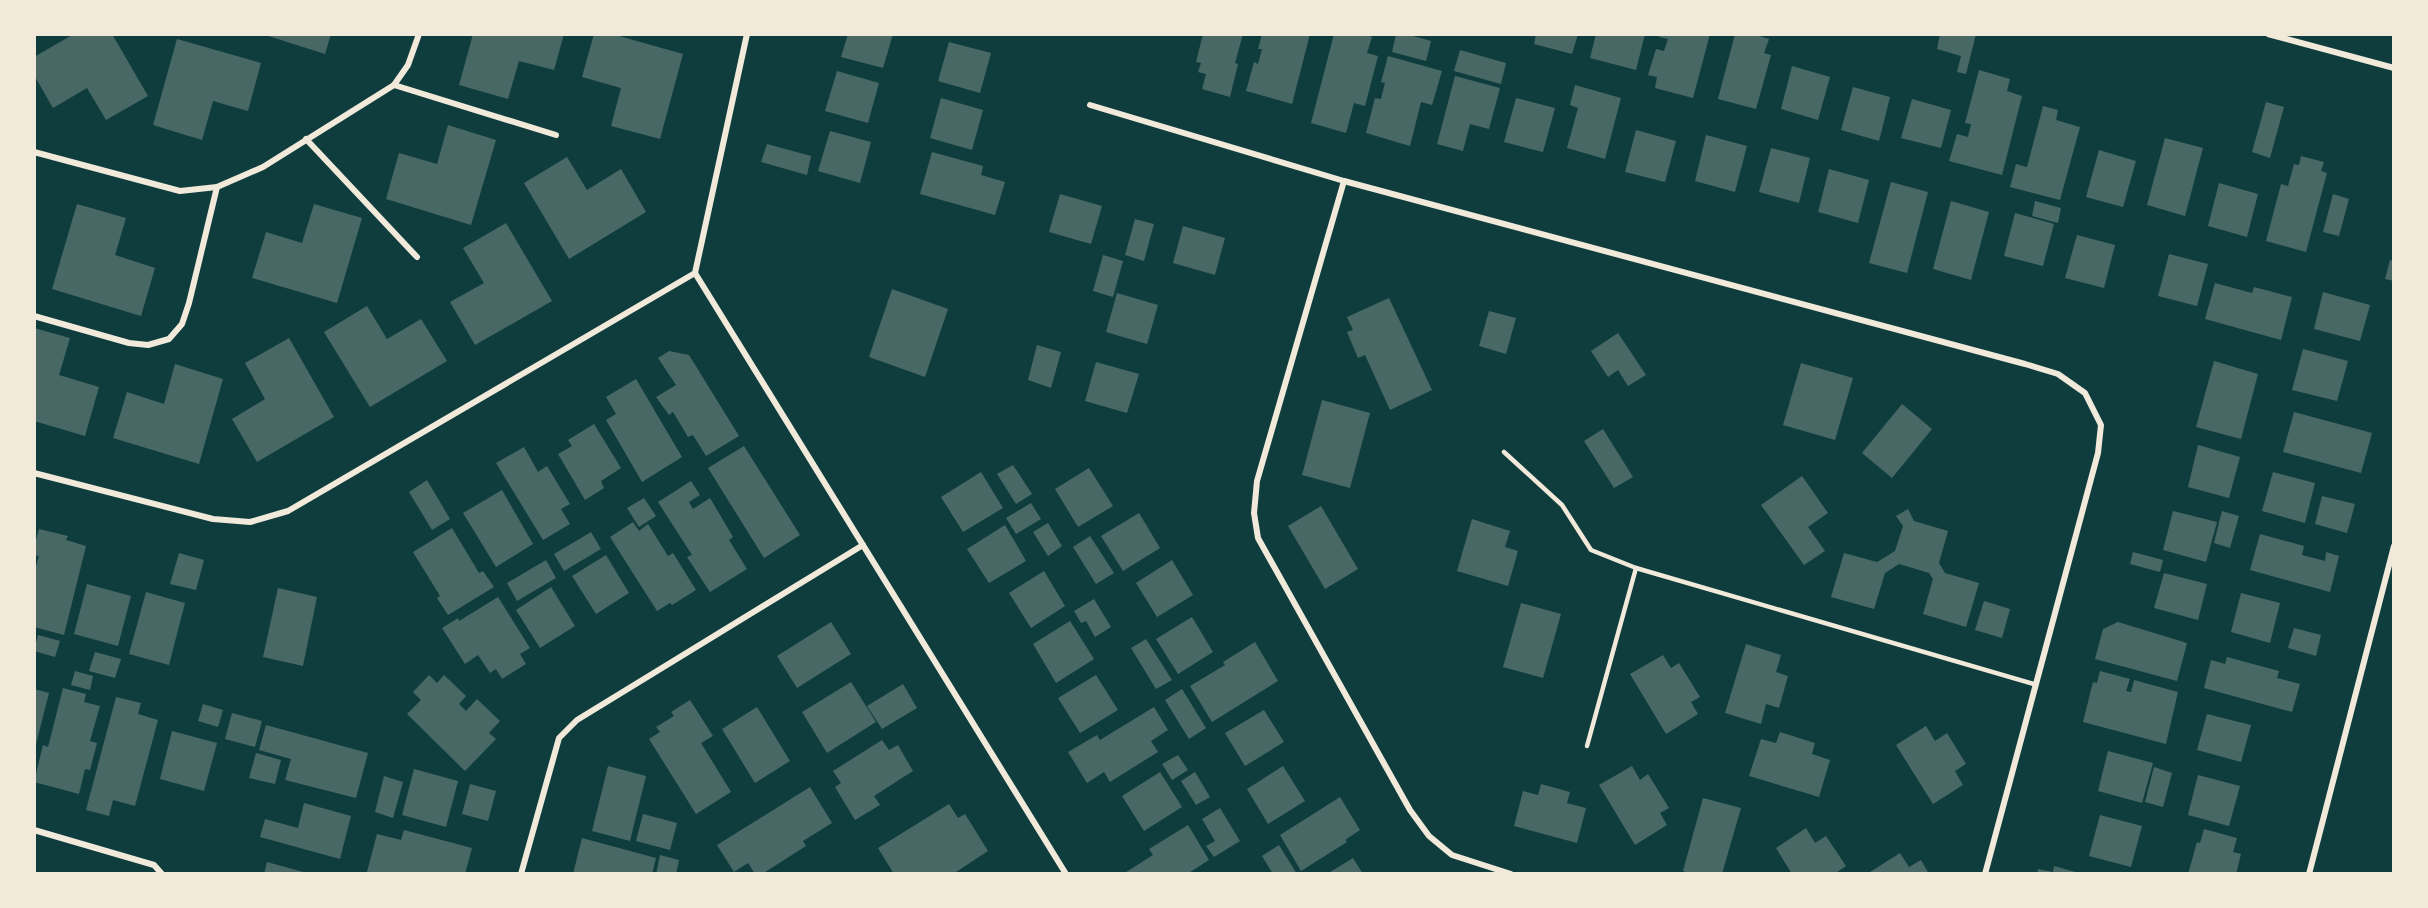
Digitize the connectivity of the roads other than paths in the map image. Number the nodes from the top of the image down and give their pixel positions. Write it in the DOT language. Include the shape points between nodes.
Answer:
graph roads {
  1 [pos="419,34"];
  2 [pos="747,34"];
  3 [pos="2268,34"];
  4 [pos="2394,68"];
  5 [pos="394,85"];
  6 [pos="1090,105"];
  7 [pos="556,135"];
  8 [pos="306,139"];
  9 [pos="34,152"];
  10 [pos="1344,180"];
  11 [pos="217,187"];
  12 [pos="417,257"];
  13 [pos="695,273"];
  14 [pos="34,316"];
  15 [pos="1504,452"];
  16 [pos="34,473"];
  17 [pos="863,546"];
  18 [pos="2394,546"];
  19 [pos="1636,568"];
  20 [pos="2034,684"];
  21 [pos="1587,746"];
  22 [pos="34,830"];
  23 [pos="162,873"];
  24 [pos="521,873"];
  25 [pos="1066,873"];
  26 [pos="1510,873"];
  27 [pos="1985,873"];
  28 [pos="2309,873"];
  1 -- 5 [label="street" via="408,65"];
  2 -- 13 [label="street"];
  3 -- 4 [label="street"];
  5 -- 7 [label="street"];
  5 -- 8 [label="street"];
  6 -- 10 [label="street"];
  8 -- 11 [label="street" via="263,167"];
  8 -- 12 [label="street"];
  9 -- 11 [label="street" via="180,191"];
  10 -- 20 [label="street" via="2025,364 2058,374 2085,393 2101,425 2098,453"];
  10 -- 26 [label="street" via="1257,481 1254,513 1258,538 1410,810 1429,837 1452,855"];
  11 -- 14 [label="street" via="189,303 182,324 169,339 148,345 129,343"];
  13 -- 16 [label="street" via="288,511 250,522 213,519"];
  13 -- 17 [label="street"];
  15 -- 19 [label="lane" via="1562,505 1591,550"];
  17 -- 24 [label="street" via="577,720 560,738"];
  17 -- 25 [label="street"];
  18 -- 28 [label="street"];
  19 -- 20 [label="lane"];
  19 -- 21 [label="lane"];
  20 -- 27 [label="street"];
  22 -- 23 [label="street" via="154,865"];
}
